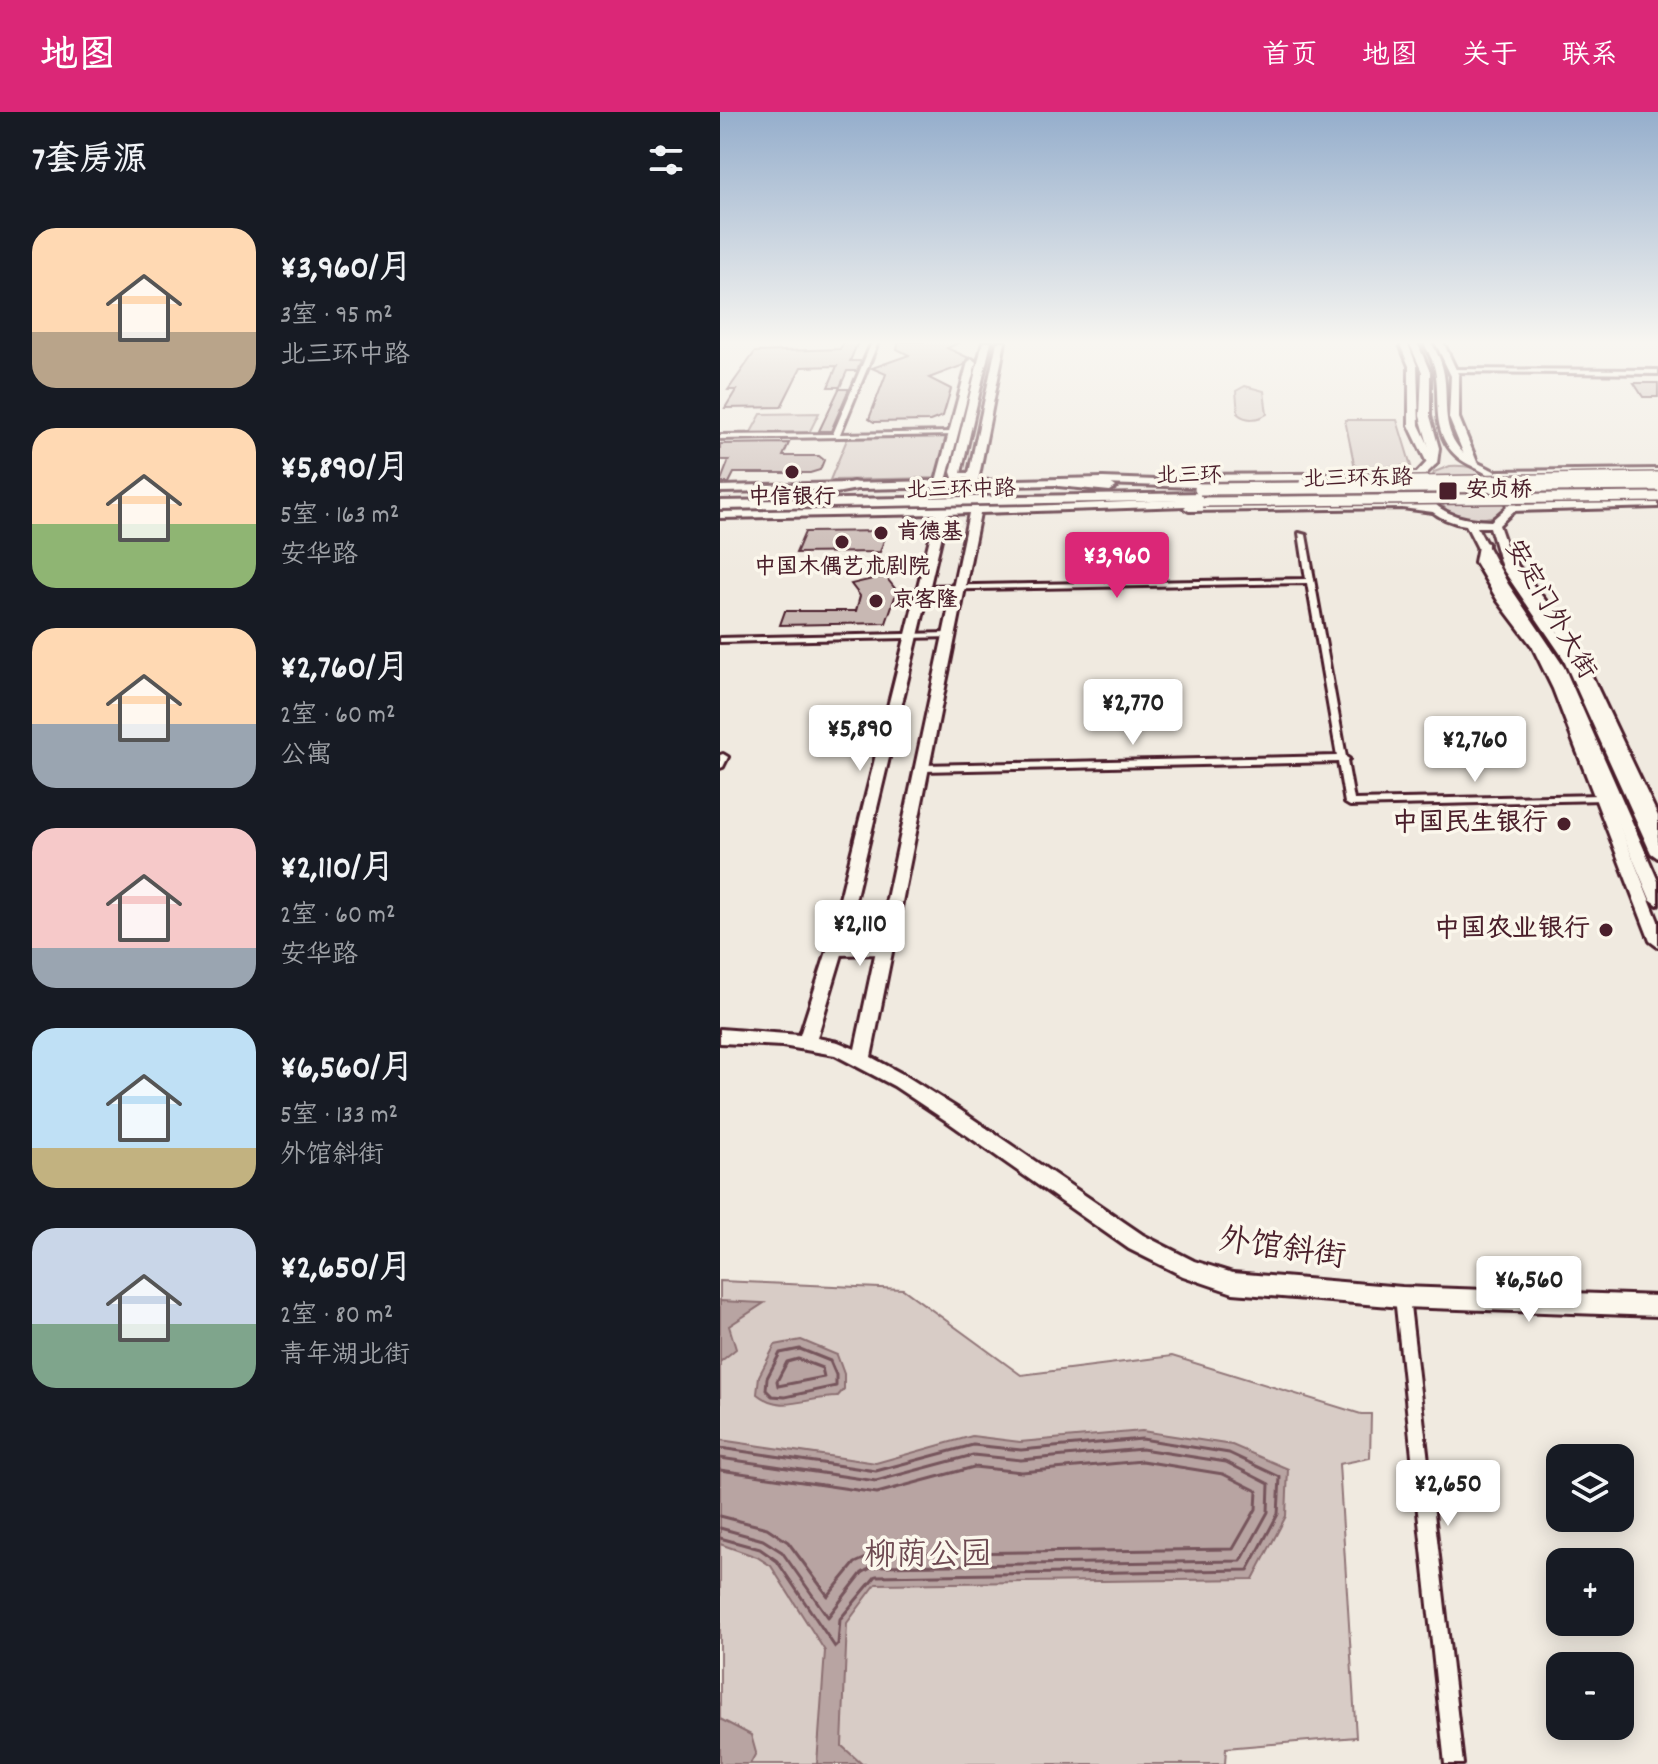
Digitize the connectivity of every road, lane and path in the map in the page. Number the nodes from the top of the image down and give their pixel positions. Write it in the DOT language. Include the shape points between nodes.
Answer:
graph roads {
  1 [pos="843,419"];
  2 [pos="956,419"];
  3 [pos="977,419"];
  4 [pos="977,419"];
  5 [pos="1414,419"];
  6 [pos="1426,419"];
  7 [pos="1440,419"];
  8 [pos="1454,419"];
  9 [pos="953,434"];
  10 [pos="836,435"];
  11 [pos="720,437"];
  12 [pos="947,458"];
  13 [pos="1433,459"];
  14 [pos="1472,462"];
  15 [pos="1497,474"];
  16 [pos="1658,475"];
  17 [pos="1418,476"];
  18 [pos="963,477"];
  19 [pos="1103,481"];
  20 [pos="1062,483"];
  21 [pos="940,485"];
  22 [pos="853,486"];
  23 [pos="720,489"];
  24 [pos="1126,490"];
  25 [pos="1658,491"];
  26 [pos="1200,493"];
  27 [pos="804,495"];
  28 [pos="720,496"];
  29 [pos="1093,499"];
  30 [pos="1658,504"];
  31 [pos="1132,505"];
  32 [pos="1512,508"];
  33 [pos="1029,509"];
  34 [pos="1433,509"];
  35 [pos="720,510"];
  36 [pos="975,510"];
  37 [pos="942,511"];
  38 [pos="768,514"];
  39 [pos="1470,524"];
  40 [pos="1494,524"];
  41 [pos="1302,535"];
  42 [pos="1502,553"];
  43 [pos="1310,581"];
  44 [pos="959,587"];
  45 [pos="924,588"];
  46 [pos="913,635"];
  47 [pos="950,635"];
  48 [pos="720,640"];
  49 [pos="1344,759"];
  50 [pos="922,768"];
  51 [pos="1632,797"];
  52 [pos="1608,798"];
  53 [pos="1645,803"];
  54 [pos="1658,810"];
  55 [pos="1658,831"];
  56 [pos="1658,853"];
  57 [pos="1658,899"];
  58 [pos="1658,941"];
  59 [pos="884,950"];
  60 [pos="835,951"];
  61 [pos="720,1036"];
  62 [pos="807,1042"];
  63 [pos="861,1061"];
  64 [pos="1402,1297"];
  65 [pos="1658,1306"];
  66 [pos="1454,1764"];
  1 -- 10 [label="street"];
  2 -- 9 [label="street"];
  3 -- 18 [label="street"];
  4 -- 18 [label="street"];
  5 -- 13 [label="street"];
  6 -- 13 [label="street"];
  7 -- 14 [label="street" via="1451,446"];
  8 -- 14 [label="street"];
  9 -- 10 [label="street"];
  9 -- 12 [label="street"];
  10 -- 11 [label="street"];
  12 -- 18 [label="street"];
  12 -- 21 [label="street"];
  13 -- 17 [label="street"];
  14 -- 15 [label="street"];
  15 -- 16 [label="street"];
  15 -- 32 [label="street"];
  16 -- 26 [label="street, 北三环东路, bridge"];
  17 -- 19 [label="street"];
  17 -- 34 [label="street"];
  18 -- 20 [label="street, 北三环中路"];
  18 -- 21 [label="street, 北三环中路"];
  19 -- 20 [label="street, 北三环中路"];
  19 -- 26 [label="street, 北三环中路"];
  20 -- 24 [label="highway"];
  21 -- 22 [label="street, 北三环中路"];
  22 -- 23 [label="street, 北三环中路"];
  22 -- 27 [label="highway"];
  24 -- 26 [label="highway, 北三环"];
  24 -- 27 [label="highway, 北三环"];
  25 -- 26 [label="highway, 北三环, bridge"];
  26 -- 29 [label="highway, 北三环"];
  26 -- 31 [label="street, 北三环中路"];
  27 -- 28 [label="highway, 北三环"];
  29 -- 33 [label="highway"];
  29 -- 35 [label="highway, 北三环"];
  30 -- 32 [label="street"];
  31 -- 33 [label="street, 北三环中路"];
  31 -- 34 [label="street"];
  32 -- 40 [label="street"];
  33 -- 36 [label="street, 北三环中路"];
  34 -- 39 [label="street"];
  35 -- 38 [label="highway"];
  36 -- 37 [label="street, 北三环中路"];
  36 -- 44 [label="street"];
  37 -- 38 [label="street, 北三环中路"];
  37 -- 45 [label="street"];
  39 -- 40 [label="street"];
  39 -- 52 [label="street, 安定门外大街" via="1483,543 1481,562 1538,645"];
  40 -- 42 [label="street, 安定门外大街"];
  41 -- 43 [label="street"];
  42 -- 51 [label="street, 安定门外大街" via="1568,656"];
  42 -- 53 [label="street" via="1566,634"];
  43 -- 44 [label="street"];
  43 -- 49 [label="street"];
  44 -- 45 [label="street"];
  44 -- 47 [label="street"];
  45 -- 46 [label="street"];
  46 -- 47 [label="street"];
  46 -- 48 [label="street"];
  46 -- 60 [label="street"];
  47 -- 50 [label="street"];
  49 -- 50 [label="street"];
  49 -- 52 [label="street" via="1350,803"];
  50 -- 59 [label="street"];
  51 -- 53 [label="street"];
  51 -- 56 [label="street, 安定门外大街"];
  52 -- 57 [label="street"];
  52 -- 58 [label="street"];
  53 -- 54 [label="street"];
  53 -- 55 [label="street"];
  59 -- 60 [label="street"];
  59 -- 63 [label="street"];
  60 -- 62 [label="street"];
  61 -- 62 [label="street, 外馆斜街"];
  62 -- 63 [label="street, 外馆斜街"];
  63 -- 64 [label="street, 外馆斜街" via="954,1116 1165,1258 1233,1283"];
  64 -- 65 [label="street, 外馆斜街"];
  64 -- 66 [label="street"];
}
